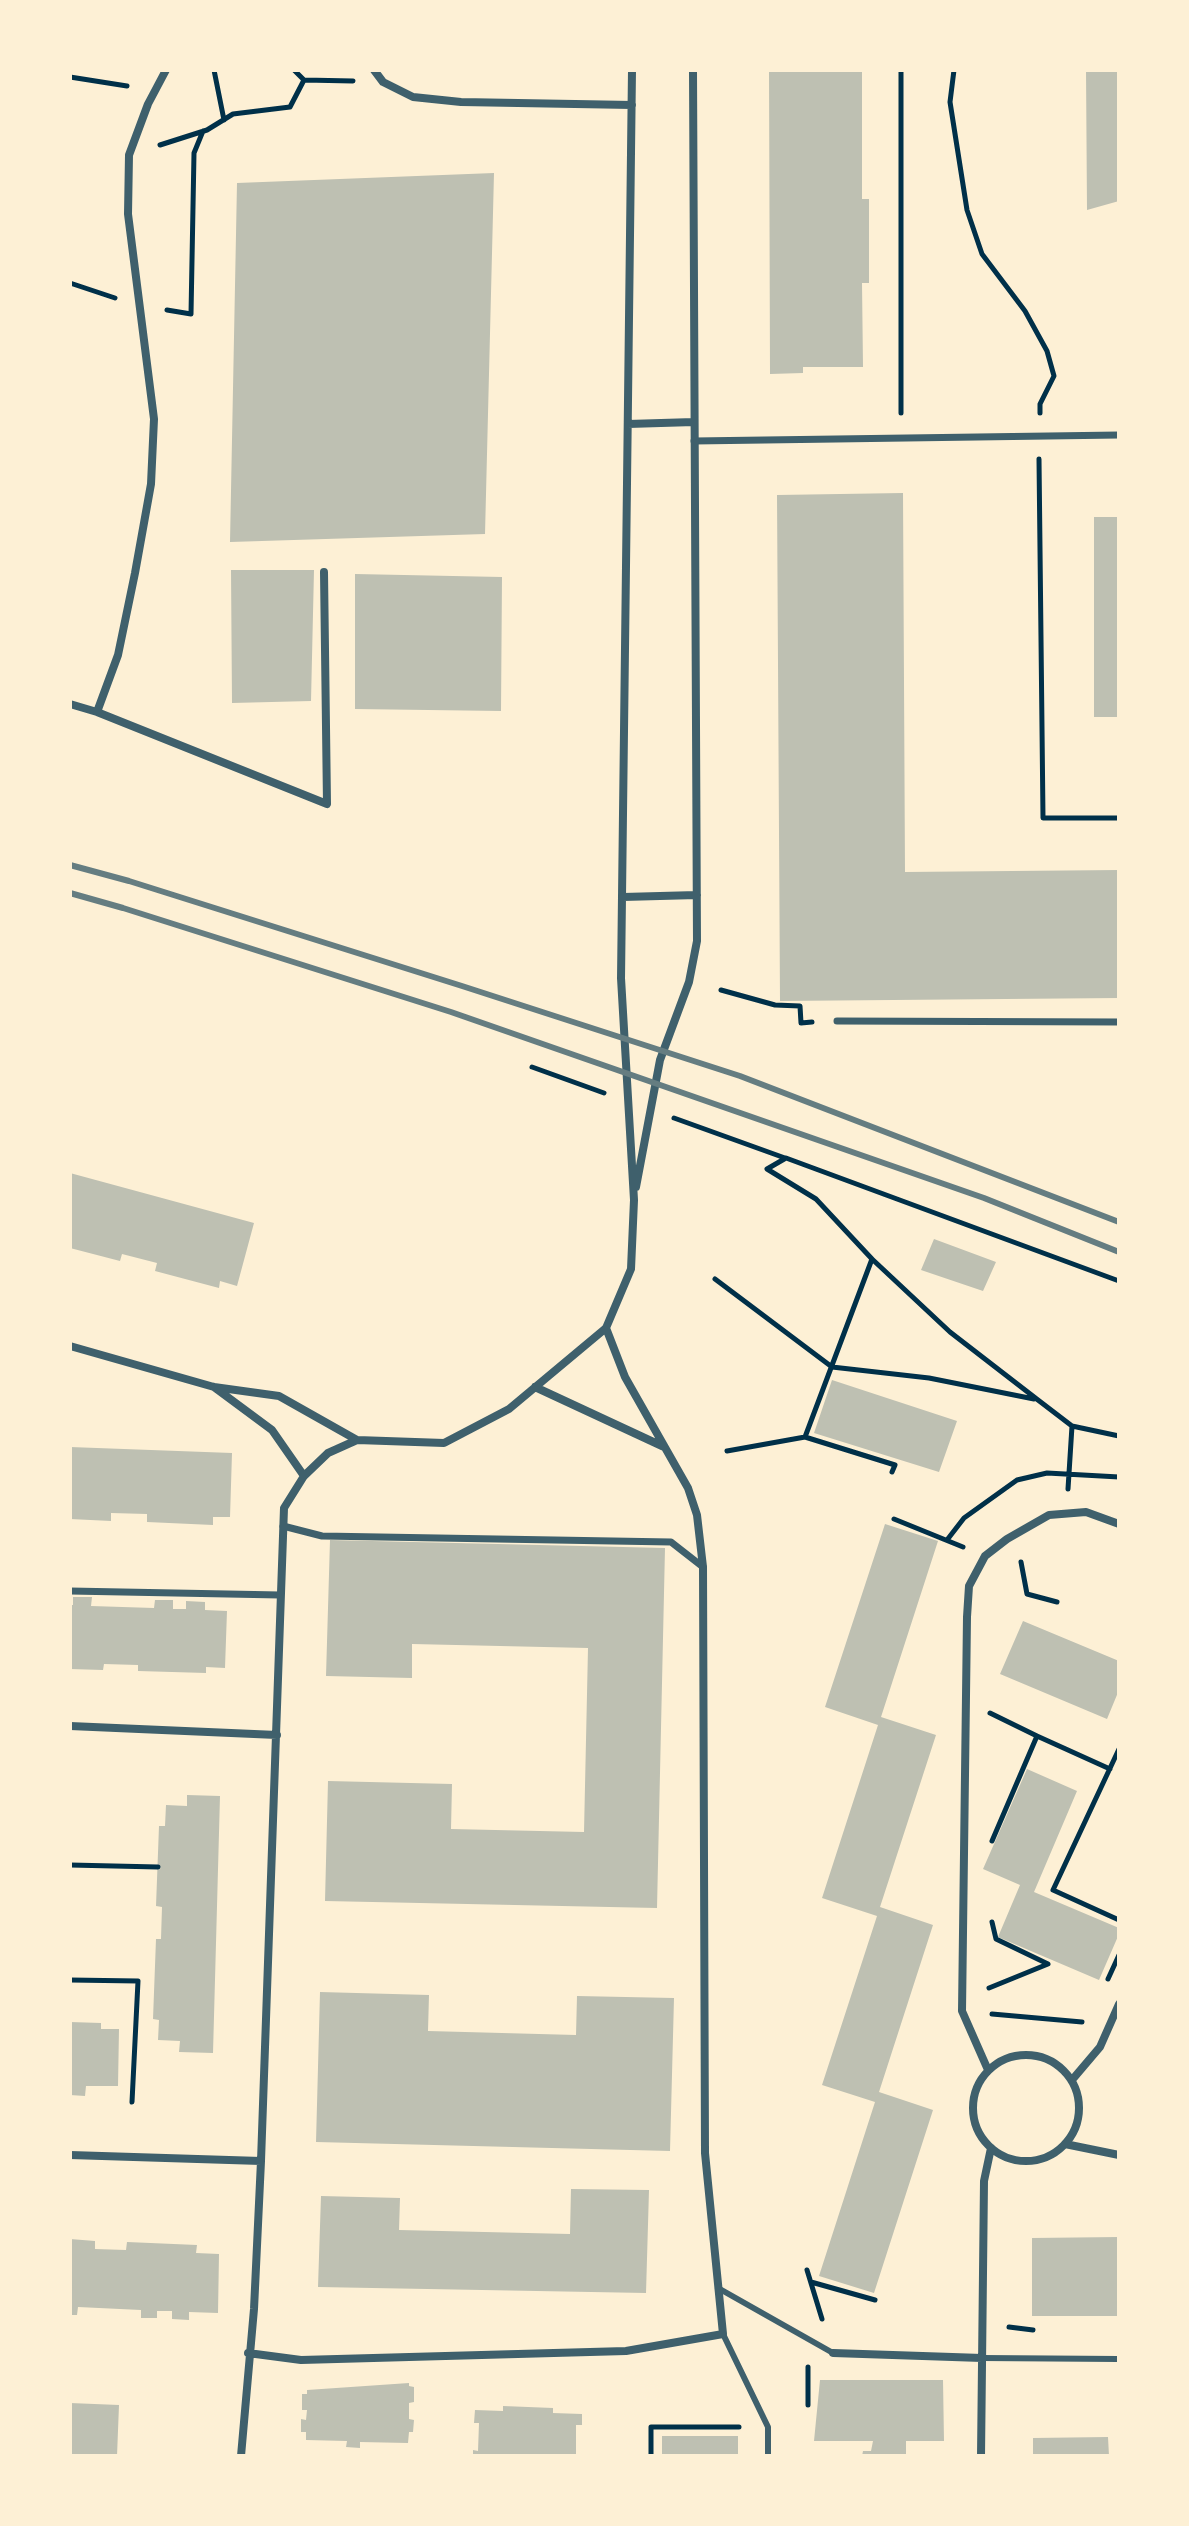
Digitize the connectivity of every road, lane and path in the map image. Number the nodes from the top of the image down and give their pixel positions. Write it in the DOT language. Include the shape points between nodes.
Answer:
graph roads {
  1 [pos="166,70"];
  2 [pos="214,70"];
  3 [pos="294,70"];
  4 [pos="374,70"];
  5 [pos="632,70"];
  6 [pos="693,70"];
  7 [pos="901,70"];
  8 [pos="70,77"];
  9 [pos="304,80"];
  10 [pos="383,82"];
  11 [pos="156,91"];
  12 [pos="632,105"];
  13 [pos="224,120"];
  14 [pos="203,131"];
  15 [pos="129,155"];
  16 [pos="70,283"];
  17 [pos="140,307"];
  18 [pos="694,422"];
  19 [pos="628,424"];
  20 [pos="1119,435"];
  21 [pos="901,438"];
  22 [pos="694,441"];
  23 [pos="324,572"];
  24 [pos="70,704"];
  25 [pos="97,712"];
  26 [pos="1043,818"];
  27 [pos="1119,818"];
  28 [pos="697,895"];
  29 [pos="623,897"];
  30 [pos="721,990"];
  31 [pos="837,1021"];
  32 [pos="1119,1022"];
  33 [pos="634,1200"];
  34 [pos="872,1259"];
  35 [pos="715,1279"];
  36 [pos="1119,1281"];
  37 [pos="606,1328"];
  38 [pos="70,1346"];
  39 [pos="832,1367"];
  40 [pos="214,1387"];
  41 [pos="535,1387"];
  42 [pos="1038,1400"];
  43 [pos="1072,1426"];
  44 [pos="1119,1436"];
  45 [pos="805,1437"];
  46 [pos="357,1440"];
  47 [pos="663,1447"];
  48 [pos="727,1451"];
  49 [pos="892,1472"];
  50 [pos="304,1476"];
  51 [pos="1069,1476"];
  52 [pos="1119,1477"];
  53 [pos="1066,1514"];
  54 [pos="894,1519"];
  55 [pos="1119,1524"];
  56 [pos="283,1526"];
  57 [pos="947,1540"];
  58 [pos="989,1554"];
  59 [pos="703,1567"];
  60 [pos="70,1591"];
  61 [pos="280,1595"];
  62 [pos="1057,1602"];
  63 [pos="982,1710"];
  64 [pos="70,1726"];
  65 [pos="277,1735"];
  66 [pos="1037,1736"];
  67 [pos="1119,1749"];
  68 [pos="1110,1769"];
  69 [pos="990,1846"];
  70 [pos="70,1865"];
  71 [pos="158,1867"];
  72 [pos="989,1913"];
  73 [pos="1119,1920"];
  74 [pos="1119,1955"];
  75 [pos="70,1980"];
  76 [pos="1107,1982"];
  77 [pos="962,1999"];
  78 [pos="1119,2004"];
  79 [pos="962,2011"];
  80 [pos="1088,2022"];
  81 [pos="988,2070"];
  82 [pos="1072,2080"];
  83 [pos="132,2102"];
  84 [pos="1065,2144"];
  85 [pos="991,2148"];
  86 [pos="70,2155"];
  87 [pos="1119,2155"];
  88 [pos="261,2161"];
  89 [pos="807,2270"];
  90 [pos="810,2282"];
  91 [pos="718,2288"];
  92 [pos="875,2300"];
  93 [pos="723,2334"];
  94 [pos="248,2353"];
  95 [pos="833,2353"];
  96 [pos="982,2358"];
  97 [pos="1118,2359"];
  98 [pos="768,2427"];
  99 [pos="241,2456"];
  100 [pos="651,2456"];
  101 [pos="768,2456"];
  102 [pos="981,2456"];
  1 -- 11 [label="street"];
  2 -- 13 [label="path"];
  3 -- 9 [label="path"];
  4 -- 10 [label="street"];
  5 -- 12 [label="street"];
  6 -- 18 [label="street"];
  7 -- 21 [label="path"];
  8 -- 11 [label="path"];
  9 -- 10 [label="path"];
  9 -- 13 [label="path" via="290,107 233,114"];
  10 -- 12 [label="street" via="413,97 461,102"];
  11 -- 15 [label="street"];
  12 -- 19 [label="street"];
  13 -- 14 [label="path"];
  14 -- 15 [label="path"];
  14 -- 17 [label="path" via="194,153 191,314"];
  15 -- 17 [label="street" via="128,214"];
  16 -- 17 [label="path"];
  17 -- 25 [label="street" via="154,419 151,484 118,655"];
  18 -- 19 [label="street"];
  18 -- 22 [label="street"];
  19 -- 29 [label="street"];
  20 -- 21 [label="street"];
  21 -- 22 [label="street"];
  22 -- 28 [label="street"];
  23 -- 25 [label="street" via="327,804"];
  24 -- 25 [label="street"];
  26 -- 27 [label="path"];
  28 -- 29 [label="street"];
  28 -- 33 [label="street" via="697,941 689,982 660,1060"];
  29 -- 33 [label="street" via="621,978"];
  30 -- 31 [label="path" via="800,1006 801,1023"];
  31 -- 32 [label="street"];
  33 -- 37 [label="street" via="631,1269"];
  34 -- 36 [label="path" via="816,1199 767,1169 786,1158"];
  34 -- 39 [label="path"];
  34 -- 42 [label="path" via="950,1332"];
  35 -- 39 [label="path"];
  37 -- 41 [label="street"];
  37 -- 47 [label="street" via="625,1377"];
  38 -- 40 [label="street"];
  39 -- 42 [label="path" via="929,1378"];
  39 -- 45 [label="path"];
  40 -- 46 [label="street" via="279,1396"];
  40 -- 50 [label="street" via="272,1430"];
  41 -- 46 [label="street" via="509,1409 444,1443"];
  41 -- 47 [label="street"];
  42 -- 43 [label="path"];
  43 -- 44 [label="path"];
  43 -- 51 [label="path"];
  45 -- 48 [label="path"];
  45 -- 49 [label="path" via="895,1465"];
  46 -- 50 [label="street" via="328,1453"];
  47 -- 59 [label="street" via="688,1488 697,1515"];
  50 -- 56 [label="street" via="284,1508"];
  51 -- 52 [label="path"];
  51 -- 53 [label="path"];
  51 -- 57 [label="path" via="1047,1473 1017,1480 964,1518"];
  53 -- 55 [label="street" via="1086,1512"];
  53 -- 58 [label="street" via="1049,1515"];
  54 -- 57 [label="path"];
  56 -- 59 [label="street" via="322,1536 671,1542"];
  56 -- 61 [label="street"];
  57 -- 58 [label="path"];
  58 -- 62 [label="path" via="1020,1555 1027,1594"];
  58 -- 77 [label="street" via="969,1586 967,1617"];
  59 -- 91 [label="street" via="705,2153"];
  60 -- 61 [label="street"];
  61 -- 65 [label="street"];
  63 -- 66 [label="path"];
  64 -- 65 [label="street"];
  65 -- 88 [label="street"];
  66 -- 68 [label="path"];
  66 -- 69 [label="path"];
  67 -- 68 [label="path"];
  68 -- 73 [label="path" via="1053,1890"];
  70 -- 71 [label="path"];
  72 -- 77 [label="path" via="996,1939 1048,1964"];
  74 -- 76 [label="path"];
  75 -- 83 [label="path" via="138,1981"];
  77 -- 79 [label="street"];
  78 -- 82 [label="street" via="1100,2047"];
  79 -- 80 [label="path"];
  79 -- 81 [label="street"];
  81 -- 82 [label="street" via="1017,2055 1033,2055 1055,2063"];
  81 -- 85 [label="street" via="973,2101 980,2134"];
  82 -- 84 [label="street" via="1079,2114"];
  84 -- 85 [label="street" via="1052,2154 1020,2161"];
  84 -- 87 [label="street"];
  85 -- 96 [label="street" via="984,2181"];
  86 -- 88 [label="street"];
  88 -- 94 [label="street"];
  89 -- 90 [label="path"];
  90 -- 92 [label="path"];
  90 -- 95 [label="path"];
  91 -- 93 [label="street"];
  91 -- 95 [label="lane"];
  93 -- 94 [label="street" via="626,2351 301,2360"];
  93 -- 98 [label="lane"];
  94 -- 99 [label="street"];
  95 -- 96 [label="street"];
  96 -- 97 [label="lane"];
  96 -- 102 [label="street"];
  98 -- 100 [label="path" via="651,2427"];
  98 -- 101 [label="lane"];
}
